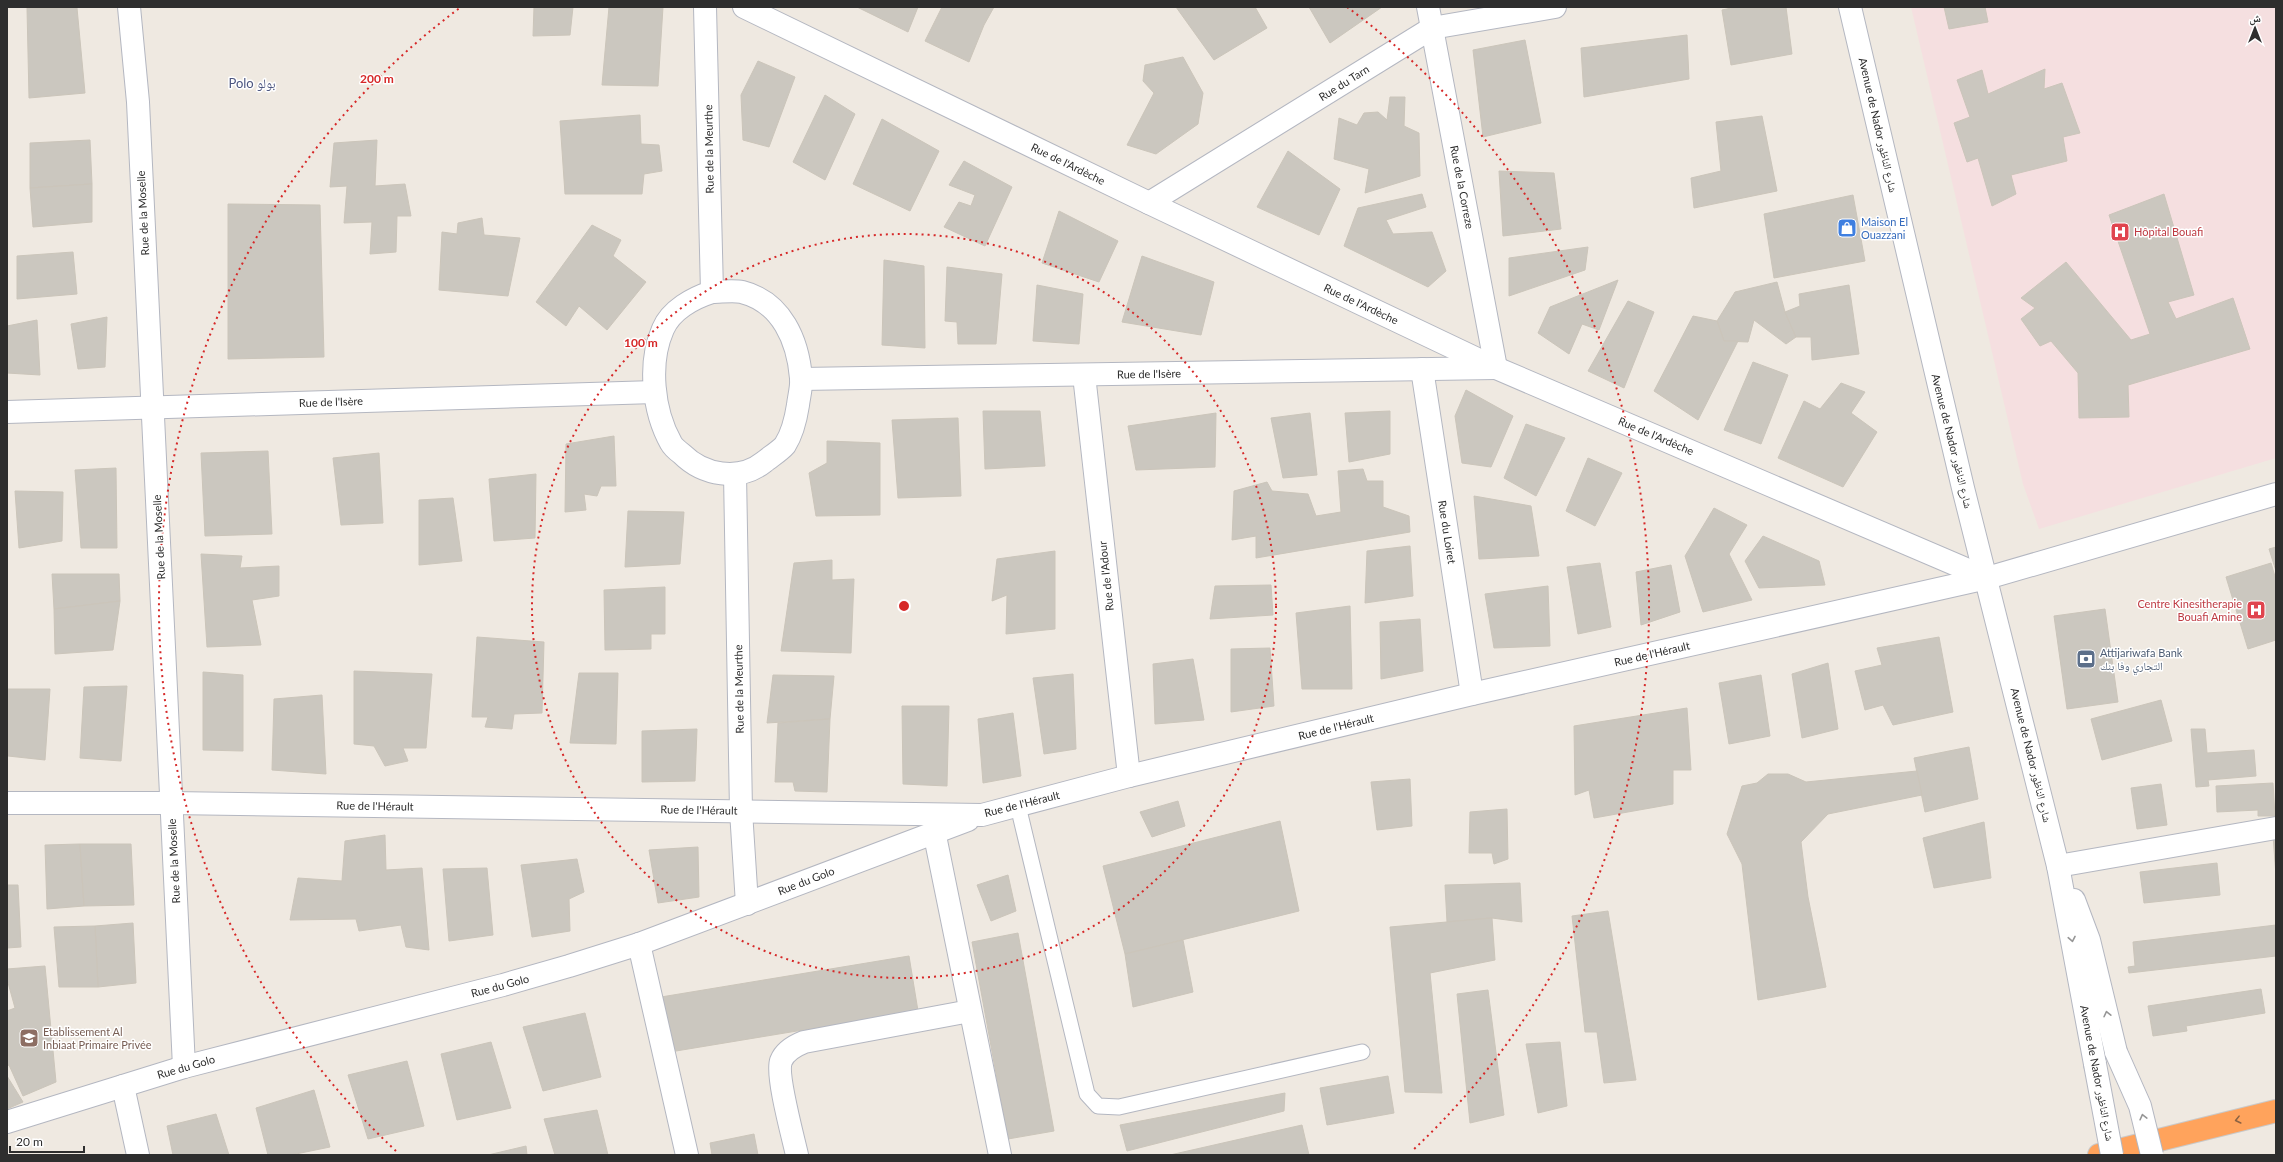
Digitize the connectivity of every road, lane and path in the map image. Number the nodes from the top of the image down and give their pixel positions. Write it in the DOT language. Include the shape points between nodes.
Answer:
graph roads {
  1 [pos="129,7"];
  2 [pos="705,7"];
  3 [pos="1428,7"];
  4 [pos="1555,7"];
  5 [pos="1850,7"];
  6 [pos="750,8"];
  7 [pos="1432,28"];
  8 [pos="1149,203"];
  9 [pos="712,292"];
  10 [pos="1496,368"];
  11 [pos="1422,369"];
  12 [pos="1084,375"];
  13 [pos="801,379"];
  14 [pos="655,392"];
  15 [pos="152,407"];
  16 [pos="7,412"];
  17 [pos="735,474"];
  18 [pos="2276,494"];
  19 [pos="1987,578"];
  20 [pos="1472,694"];
  21 [pos="1129,776"];
  22 [pos="7,803"];
  23 [pos="171,803"];
  24 [pos="1018,806"];
  25 [pos="741,811"];
  26 [pos="982,815"];
  27 [pos="2276,828"];
  28 [pos="934,831"];
  29 [pos="2059,870"];
  30 [pos="747,904"];
  31 [pos="639,944"];
  32 [pos="970,1010"];
  33 [pos="1362,1052"];
  34 [pos="184,1067"];
  35 [pos="123,1086"];
  36 [pos="2276,1111"];
  37 [pos="7,1122"];
  38 [pos="138,1155"];
  39 [pos="687,1155"];
  40 [pos="797,1155"];
  41 [pos="1000,1155"];
  42 [pos="2099,1155"];
  43 [pos="2112,1155"];
  44 [pos="2152,1155"];
  1 -- 15 [label="street, Rue de la Moselle" via="138,102"];
  2 -- 9 [label="street, Rue de la Meurthe"];
  3 -- 7 [label="street, Rue de la Correze"];
  4 -- 7 [label="street, Rue du Tarn"];
  5 -- 19 [label="street, Avenue de Nador شارع الناظور" via="1963,488"];
  6 -- 8 [label="street, Rue de l'Ardèche"];
  7 -- 8 [label="street, Rue du Tarn"];
  7 -- 10 [label="street, Rue de la Correze"];
  8 -- 10 [label="street, Rue de l'Ardèche"];
  9 -- 13 [label="street" via="741,292 763,301 781,317 794,342"];
  9 -- 14 [label="street" via="699,296 679,308 663,328 655,360"];
  10 -- 11 [label="street, Rue de l'Isère"];
  10 -- 19 [label="street, Rue de l'Ardèche"];
  11 -- 12 [label="street, Rue de l'Isère"];
  11 -- 20 [label="street, Rue du Loiret"];
  12 -- 13 [label="street, Rue de l'Isère"];
  12 -- 21 [label="street, Rue de l'Adour"];
  13 -- 17 [label="street" via="796,418 784,445 756,468"];
  14 -- 15 [label="street, Rue de l'Isère"];
  14 -- 17 [label="street" via="660,417 671,444 692,464 714,472"];
  15 -- 16 [label="street, Rue de l'Isère"];
  15 -- 23 [label="street, Rue de la Moselle"];
  17 -- 25 [label="street, Rue de la Meurthe"];
  18 -- 19 [label="street, Rue de l'Hérault"];
  19 -- 20 [label="street, Rue de l'Hérault"];
  19 -- 29 [label="street, Avenue de Nador شارع الناظور"];
  20 -- 21 [label="street, Rue de l'Hérault"];
  21 -- 24 [label="street, Rue de l'Hérault"];
  22 -- 23 [label="street, Rue de l'Hérault"];
  23 -- 25 [label="street, Rue de l'Hérault"];
  23 -- 34 [label="street, Rue de la Moselle"];
  24 -- 26 [label="street, Rue de l'Hérault"];
  24 -- 33 [label="lane" via="1087,1094 1098,1106 1119,1107"];
  25 -- 26 [label="street, Rue de l'Hérault"];
  25 -- 30 [label="street, Rue de la Meurthe"];
  26 -- 28 [label="street, Rue du Golo"];
  27 -- 29 [label="street"];
  28 -- 30 [label="street, Rue du Golo"];
  28 -- 32 [label="street"];
  29 -- 43 [label="street, Avenue de Nador شارع الناظور, one-way, bridge"];
  44 -- 29 [label="street, Avenue de Nador شارع الناظور, one-way, bridge" via="2140,1106 2116,1052 2085,927"];
  30 -- 31 [label="street, Rue du Golo"];
  31 -- 34 [label="street, Rue du Golo" via="503,985"];
  31 -- 39 [label="street"];
  32 -- 40 [label="street" via="804,1042 792,1047 784,1055 779,1070"];
  32 -- 41 [label="street"];
  34 -- 35 [label="street, Rue du Golo"];
  35 -- 37 [label="street, Rue du Golo"];
  35 -- 38 [label="street"];
  36 -- 42 [label="highway, one-way"];
}
